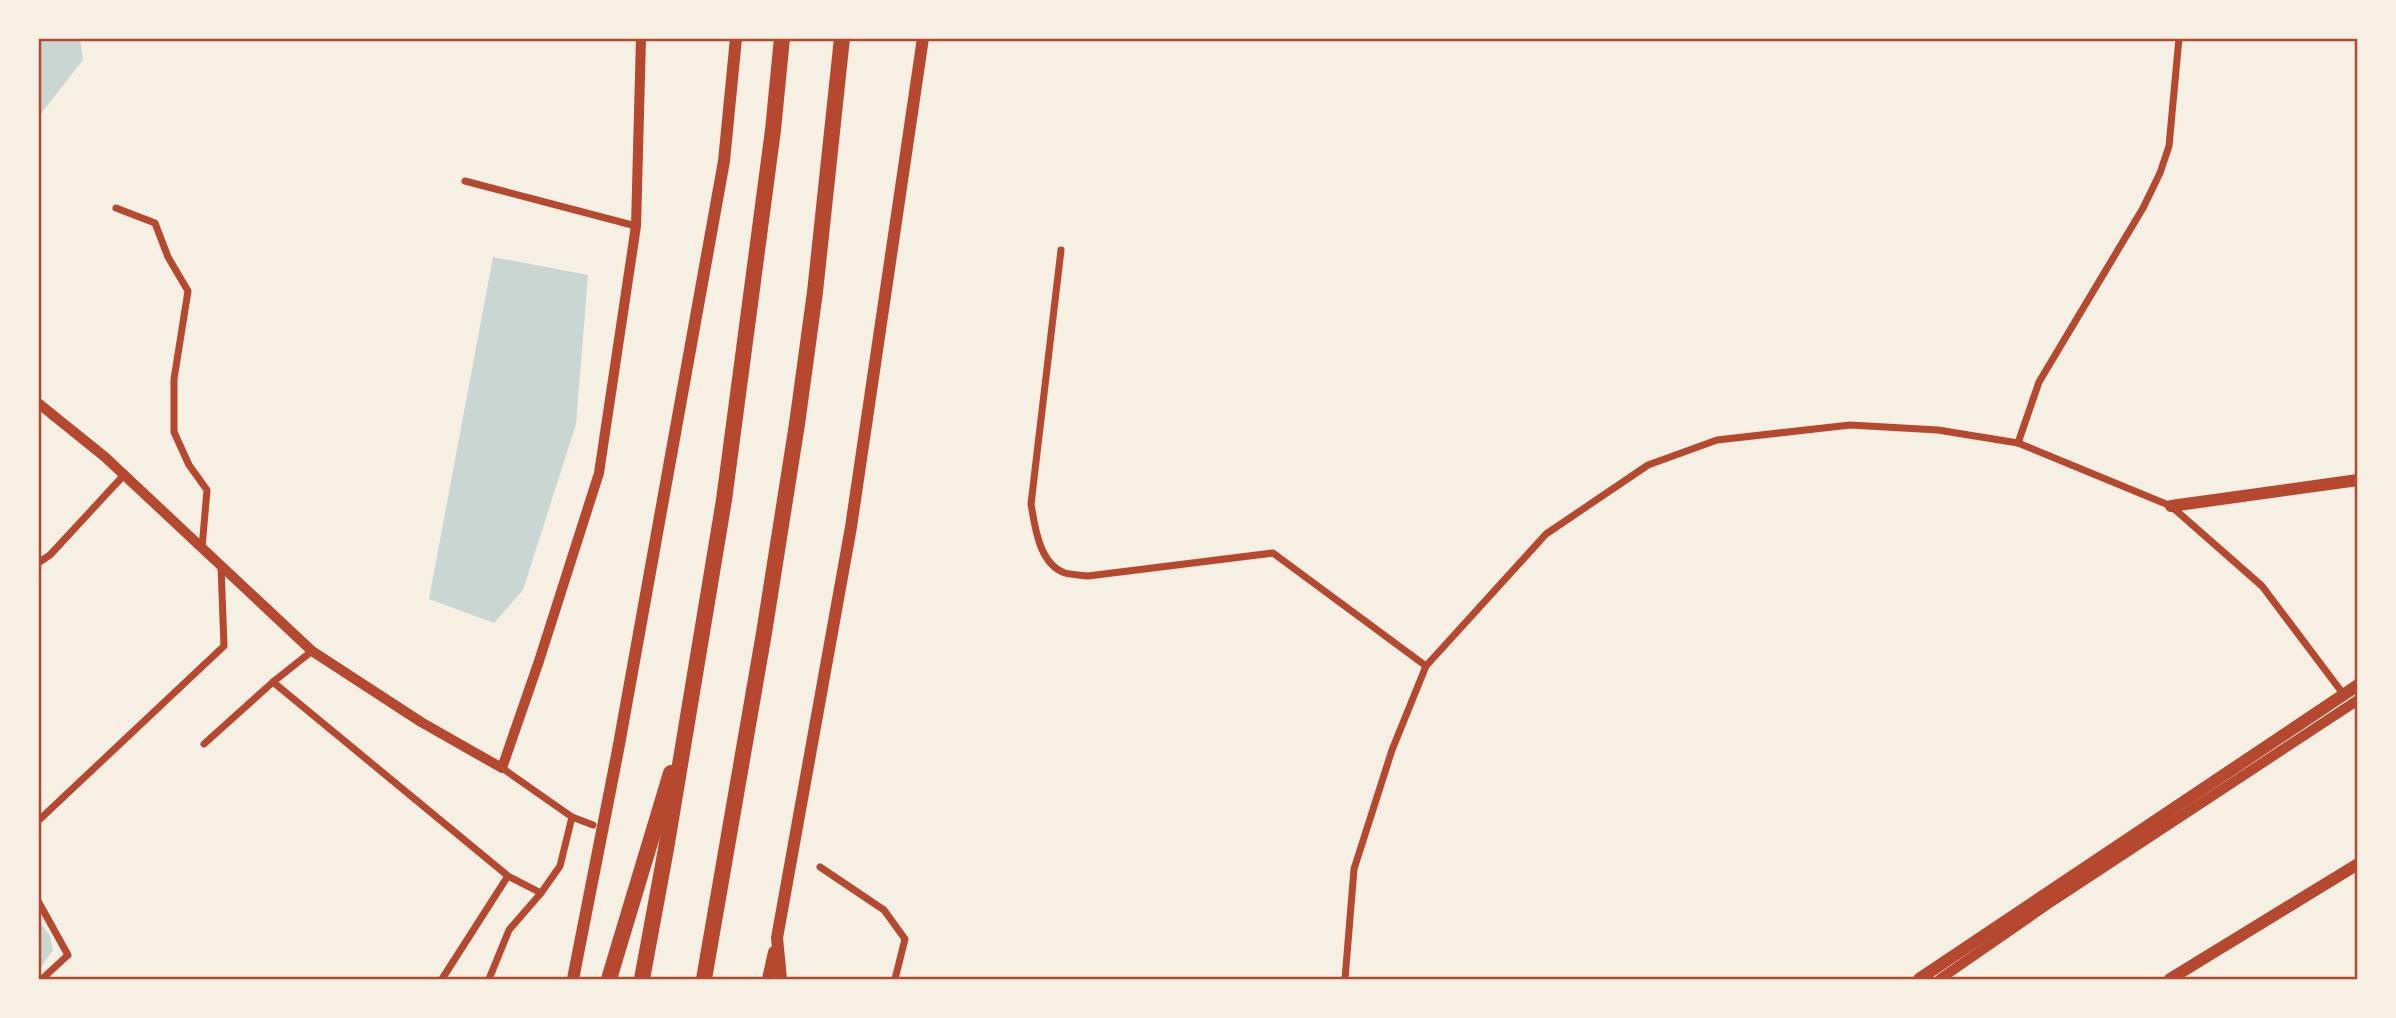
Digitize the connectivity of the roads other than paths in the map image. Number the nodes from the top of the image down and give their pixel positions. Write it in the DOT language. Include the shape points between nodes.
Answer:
graph roads {
  1 [pos="641,38"];
  2 [pos="736,38"];
  3 [pos="782,38"];
  4 [pos="842,38"];
  5 [pos="923,38"];
  6 [pos="2179,38"];
  7 [pos="465,181"];
  8 [pos="116,208"];
  9 [pos="636,226"];
  10 [pos="1061,250"];
  11 [pos="38,403"];
  12 [pos="2018,443"];
  13 [pos="124,475"];
  14 [pos="2357,480"];
  15 [pos="2171,506"];
  16 [pos="202,548"];
  17 [pos="38,563"];
  18 [pos="222,566"];
  19 [pos="312,651"];
  20 [pos="1426,666"];
  21 [pos="272,682"];
  22 [pos="2357,685"];
  23 [pos="2351,699"];
  24 [pos="689,714"];
  25 [pos="204,744"];
  26 [pos="502,768"];
  27 [pos="572,817"];
  28 [pos="38,821"];
  29 [pos="593,825"];
  30 [pos="2357,864"];
  31 [pos="820,867"];
  32 [pos="508,876"];
  33 [pos="541,893"];
  34 [pos="38,901"];
  35 [pos="777,938"];
  36 [pos="42,979"];
  37 [pos="442,979"];
  38 [pos="489,979"];
  39 [pos="573,979"];
  40 [pos="609,979"];
  41 [pos="642,979"];
  42 [pos="704,979"];
  43 [pos="768,979"];
  44 [pos="781,979"];
  45 [pos="895,979"];
  46 [pos="1345,979"];
  47 [pos="1919,979"];
  48 [pos="1940,979"];
  49 [pos="2170,979"];
  1 -- 9 [label="street"];
  2 -- 39 [label="main road" via="724,161"];
  3 -- 24 [label="highway" via="726,486"];
  4 -- 42 [label="highway" via="797,424"];
  5 -- 35 [label="main road" via="851,527"];
  6 -- 12 [label="street" via="2169,146 2160,173 2039,382"];
  7 -- 9 [label="street"];
  8 -- 16 [label="street" via="155,223 188,291 174,379 174,432 207,490"];
  9 -- 26 [label="street" via="599,473"];
  10 -- 20 [label="street" via="1031,504 1036,534 1047,558 1063,572 1088,576 1273,553"];
  11 -- 13 [label="street"];
  12 -- 15 [label="street"];
  12 -- 20 [label="street" via="1938,430 1850,425 1717,440 1648,465 1546,534"];
  13 -- 16 [label="street"];
  13 -- 17 [label="street"];
  14 -- 15 [label="main road"];
  15 -- 23 [label="street" via="2262,586"];
  16 -- 18 [label="street"];
  18 -- 19 [label="street"];
  18 -- 28 [label="street" via="224,646"];
  19 -- 21 [label="street"];
  19 -- 26 [label="street"];
  20 -- 46 [label="street" via="1392,750 1354,869"];
  21 -- 25 [label="street"];
  21 -- 32 [label="street"];
  22 -- 23 [label="main road"];
  23 -- 47 [label="main road"];
  23 -- 48 [label="street"];
  24 -- 40 [label="highway"];
  24 -- 41 [label="highway"];
  26 -- 27 [label="street"];
  27 -- 29 [label="street"];
  27 -- 33 [label="street" via="559,866"];
  30 -- 49 [label="main road"];
  31 -- 45 [label="street" via="884,910 905,939"];
  32 -- 33 [label="street"];
  32 -- 37 [label="street"];
  33 -- 38 [label="street" via="509,930"];
  34 -- 36 [label="street" via="68,955"];
  35 -- 43 [label="main road"];
  35 -- 44 [label="main road"];
}
